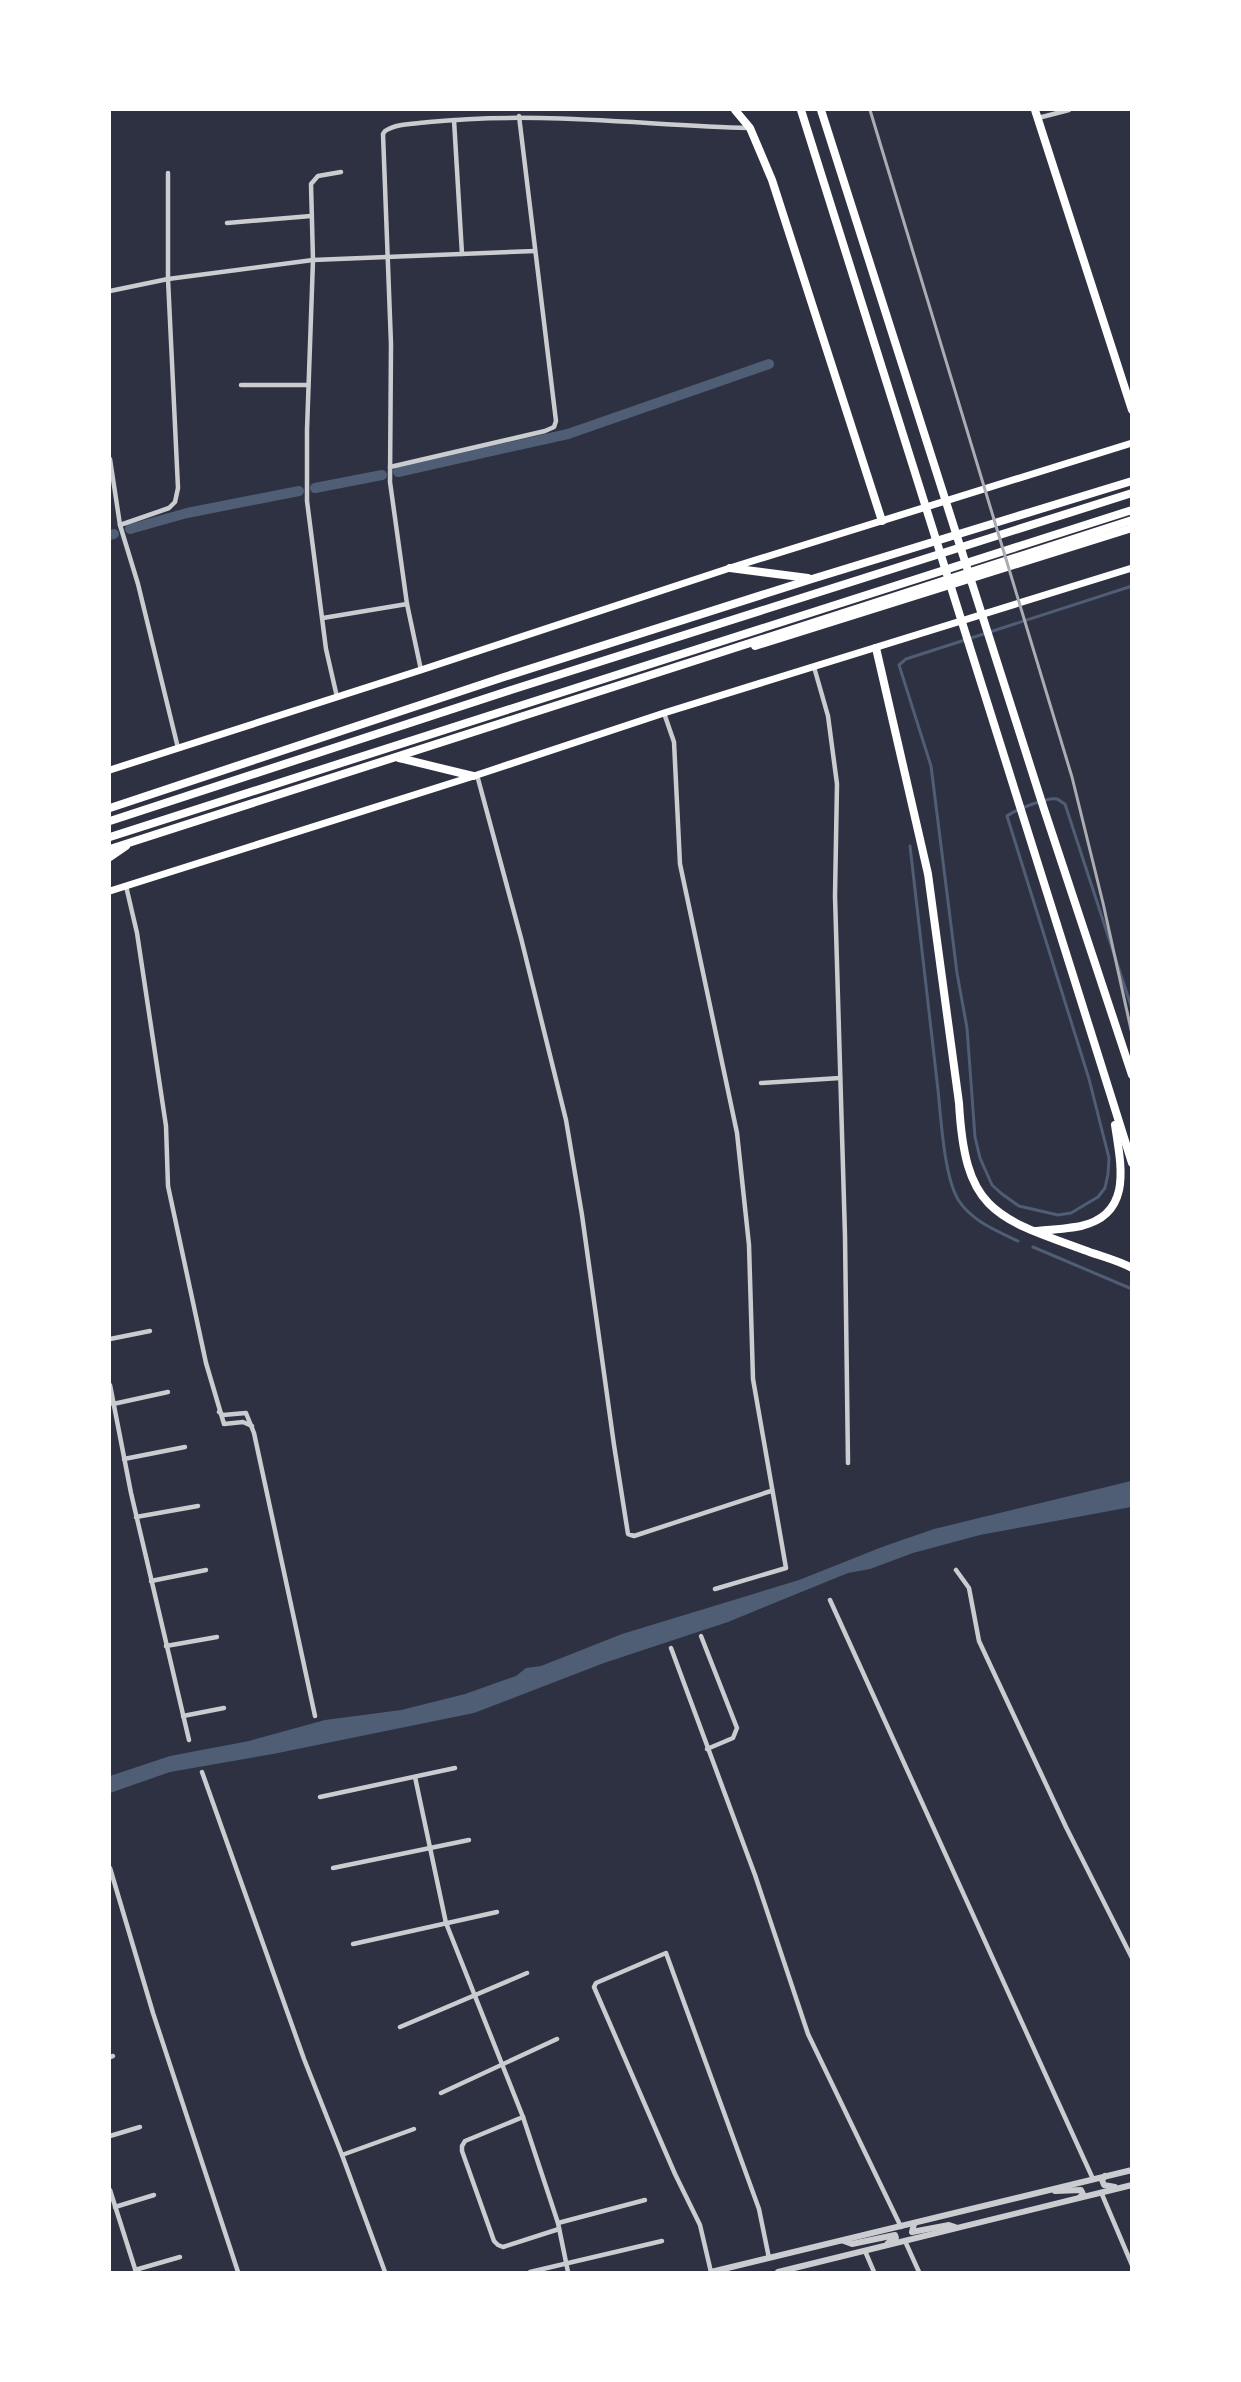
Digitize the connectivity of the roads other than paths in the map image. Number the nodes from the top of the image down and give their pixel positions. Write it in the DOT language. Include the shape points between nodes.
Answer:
graph roads {
  1 [pos="735,110"];
  2 [pos="801,110"];
  3 [pos="821,110"];
  4 [pos="1069,110"];
  5 [pos="1037,114"];
  6 [pos="519,116"];
  7 [pos="454,120"];
  8 [pos="750,128"];
  9 [pos="341,172"];
  10 [pos="168,173"];
  11 [pos="311,216"];
  12 [pos="227,223"];
  13 [pos="535,251"];
  14 [pos="462,254"];
  15 [pos="388,256"];
  16 [pos="313,260"];
  17 [pos="168,279"];
  18 [pos="110,291"];
  19 [pos="242,385"];
  20 [pos="308,385"];
  21 [pos="1131,410"];
  22 [pos="1131,443"];
  23 [pos="110,459"];
  24 [pos="390,467"];
  25 [pos="1131,481"];
  26 [pos="1131,493"];
  27 [pos="1131,510"];
  28 [pos="1131,520"];
  29 [pos="882,521"];
  30 [pos="120,525"];
  31 [pos="1131,528"];
  32 [pos="730,568"];
  33 [pos="1131,568"];
  34 [pos="812,579"];
  35 [pos="407,604"];
  36 [pos="323,618"];
  37 [pos="876,648"];
  38 [pos="814,667"];
  39 [pos="421,670"];
  40 [pos="337,697"];
  41 [pos="664,713"];
  42 [pos="178,748"];
  43 [pos="399,758"];
  44 [pos="110,770"];
  45 [pos="475,776"];
  46 [pos="110,808"];
  47 [pos="110,821"];
  48 [pos="110,837"];
  49 [pos="132,842"];
  50 [pos="110,849"];
  51 [pos="110,857"];
  52 [pos="126,886"];
  53 [pos="110,891"];
  54 [pos="1131,1075"];
  55 [pos="840,1078"];
  56 [pos="761,1083"];
  57 [pos="1113,1105"];
  58 [pos="1131,1163"];
  59 [pos="1033,1232"];
  60 [pos="1131,1268"];
  61 [pos="150,1331"];
  62 [pos="110,1339"];
  63 [pos="110,1385"];
  64 [pos="168,1392"];
  65 [pos="113,1404"];
  66 [pos="219,1412"];
  67 [pos="252,1426"];
  68 [pos="185,1447"];
  69 [pos="124,1459"];
  70 [pos="848,1463"];
  71 [pos="771,1491"];
  72 [pos="198,1506"];
  73 [pos="136,1517"];
  74 [pos="206,1570"];
  75 [pos="956,1570"];
  76 [pos="151,1581"];
  77 [pos="715,1589"];
  78 [pos="830,1600"];
  79 [pos="701,1636"];
  80 [pos="218,1637"];
  81 [pos="166,1646"];
  82 [pos="671,1648"];
  83 [pos="224,1708"];
  84 [pos="183,1716"];
  85 [pos="315,1716"];
  86 [pos="189,1740"];
  87 [pos="707,1749"];
  88 [pos="455,1768"];
  89 [pos="202,1772"];
  90 [pos="415,1777"];
  91 [pos="320,1797"];
  92 [pos="469,1840"];
  93 [pos="430,1848"];
  94 [pos="110,1868"];
  95 [pos="333,1868"];
  96 [pos="497,1912"];
  97 [pos="446,1923"];
  98 [pos="353,1944"];
  99 [pos="1131,1958"];
  100 [pos="527,1973"];
  101 [pos="474,1996"];
  102 [pos="400,2027"];
  103 [pos="557,2039"];
  104 [pos="502,2064"];
  105 [pos="441,2092"];
  106 [pos="523,2117"];
  107 [pos="140,2127"];
  108 [pos="414,2129"];
  109 [pos="110,2136"];
  110 [pos="342,2155"];
  111 [pos="1131,2170"];
  112 [pos="1106,2176"];
  113 [pos="1093,2179"];
  114 [pos="1128,2185"];
  115 [pos="110,2190"];
  116 [pos="1048,2190"];
  117 [pos="1101,2192"];
  118 [pos="154,2195"];
  119 [pos="1080,2197"];
  120 [pos="645,2200"];
  121 [pos="115,2207"];
  122 [pos="914,2223"];
  123 [pos="558,2226"];
  124 [pos="901,2227"];
  125 [pos="959,2228"];
  126 [pos="662,2241"];
  127 [pos="844,2241"];
  128 [pos="905,2241"];
  129 [pos="880,2247"];
  130 [pos="865,2251"];
  131 [pos="180,2257"];
  132 [pos="769,2258"];
  133 [pos="567,2263"];
  134 [pos="1131,2265"];
  135 [pos="136,2271"];
  136 [pos="238,2272"];
  137 [pos="384,2272"];
  138 [pos="530,2272"];
  139 [pos="568,2272"];
  140 [pos="711,2272"];
  141 [pos="778,2272"];
  142 [pos="874,2272"];
  143 [pos="919,2272"];
  1 -- 8 [label="main road"];
  2 -- 57 [label="main road"];
  3 -- 54 [label="main road"];
  4 -- 5 [label="street"];
  5 -- 21 [label="main road"];
  6 -- 7 [label="street"];
  6 -- 8 [label="street"];
  6 -- 13 [label="street"];
  7 -- 14 [label="street"];
  7 -- 15 [label="street" via="394,126 384,131"];
  8 -- 29 [label="main road" via="772,180"];
  9 -- 11 [label="street" via="314,179"];
  10 -- 17 [label="street"];
  11 -- 12 [label="street"];
  11 -- 16 [label="street"];
  13 -- 14 [label="street"];
  13 -- 24 [label="street" via="554,427"];
  14 -- 15 [label="street"];
  15 -- 16 [label="street"];
  15 -- 24 [label="street"];
  16 -- 17 [label="street"];
  16 -- 20 [label="street"];
  17 -- 18 [label="street"];
  17 -- 30 [label="street" via="176,502"];
  19 -- 20 [label="street"];
  20 -- 36 [label="street" via="308,501"];
  22 -- 29 [label="main road"];
  23 -- 30 [label="street"];
  24 -- 35 [label="street"];
  25 -- 34 [label="main road"];
  26 -- 47 [label="highway"];
  27 -- 48 [label="highway"];
  28 -- 50 [label="highway"];
  29 -- 32 [label="main road"];
  30 -- 42 [label="street"];
  31 -- 43 [label="main road"];
  32 -- 34 [label="main road"];
  32 -- 39 [label="main road"];
  33 -- 37 [label="main road"];
  34 -- 46 [label="main road"];
  35 -- 36 [label="street"];
  35 -- 39 [label="street"];
  36 -- 40 [label="street"];
  37 -- 38 [label="main road"];
  37 -- 59 [label="main road" via="928,874 961,1141 969,1171 982,1198 1008,1220"];
  38 -- 41 [label="main road"];
  38 -- 55 [label="street" via="828,716 837,784 835,896"];
  39 -- 40 [label="main road"];
  40 -- 42 [label="main road"];
  41 -- 45 [label="main road"];
  41 -- 71 [label="street" via="674,742 680,864 737,1133 749,1245 753,1379"];
  42 -- 44 [label="main road"];
  43 -- 45 [label="main road"];
  43 -- 49 [label="main road"];
  45 -- 52 [label="main road"];
  45 -- 71 [label="street" via="521,938 566,1120 628,1534 634,1536"];
  49 -- 50 [label="main road"];
  49 -- 51 [label="main road"];
  52 -- 53 [label="main road"];
  52 -- 66 [label="street" via="137,933 166,1126 168,1186"];
  55 -- 56 [label="street"];
  55 -- 70 [label="street"];
  57 -- 58 [label="main road"];
  57 -- 59 [label="main road" via="1122,1174 1117,1201 1102,1216 1083,1226"];
  59 -- 60 [label="main road"];
  61 -- 62 [label="street"];
  63 -- 65 [label="street"];
  64 -- 65 [label="street"];
  65 -- 69 [label="street"];
  66 -- 67 [label="street" via="224,1424 243,1422"];
  66 -- 67 [label="street" via="246,1413"];
  67 -- 85 [label="street"];
  68 -- 69 [label="street"];
  69 -- 73 [label="street"];
  71 -- 77 [label="street" via="786,1568"];
  72 -- 73 [label="street"];
  73 -- 76 [label="street"];
  74 -- 76 [label="street"];
  75 -- 99 [label="street" via="973,1600 979,1641"];
  76 -- 81 [label="street"];
  78 -- 113 [label="street"];
  79 -- 87 [label="street" via="737,1728 733,1738"];
  80 -- 81 [label="street"];
  81 -- 84 [label="street"];
  82 -- 87 [label="street"];
  83 -- 84 [label="street"];
  84 -- 86 [label="street"];
  87 -- 124 [label="street" via="755,1875 808,2034"];
  88 -- 90 [label="street"];
  89 -- 110 [label="street"];
  90 -- 91 [label="street"];
  90 -- 93 [label="street"];
  92 -- 93 [label="street"];
  93 -- 95 [label="street"];
  93 -- 97 [label="street"];
  94 -- 136 [label="street"];
  96 -- 97 [label="street"];
  97 -- 98 [label="street"];
  97 -- 101 [label="street"];
  100 -- 101 [label="street"];
  101 -- 102 [label="street"];
  101 -- 104 [label="street"];
  103 -- 104 [label="street"];
  104 -- 105 [label="street"];
  104 -- 106 [label="street"];
  106 -- 123 [label="street"];
  106 -- 123 [label="street" via="465,2142 462,2151 498,2246"];
  107 -- 109 [label="street"];
  108 -- 110 [label="street"];
  110 -- 137 [label="street"];
  111 -- 112 [label="street"];
  112 -- 113 [label="street"];
  112 -- 114 [label="street" via="1102,2180 1104,2185"];
  113 -- 116 [label="street"];
  114 -- 117 [label="street"];
  115 -- 121 [label="street"];
  116 -- 119 [label="street" via="1081,2190"];
  116 -- 122 [label="street"];
  117 -- 119 [label="street"];
  117 -- 134 [label="street"];
  118 -- 121 [label="street"];
  119 -- 125 [label="street"];
  120 -- 123 [label="street"];
  121 -- 135 [label="street"];
  122 -- 124 [label="street"];
  122 -- 125 [label="street" via="912,2232 949,2225"];
  123 -- 133 [label="street"];
  124 -- 127 [label="street"];
  124 -- 128 [label="street"];
  125 -- 128 [label="street"];
  126 -- 133 [label="street"];
  127 -- 129 [label="street" via="852,2244 895,2235 893,2241"];
  127 -- 132 [label="street"];
  128 -- 129 [label="street"];
  128 -- 143 [label="street"];
  129 -- 130 [label="street"];
  130 -- 141 [label="street"];
  130 -- 142 [label="street"];
  131 -- 135 [label="street"];
  132 -- 140 [label="street"];
  132 -- 140 [label="street" via="759,2209 666,1953 594,1987 700,2225"];
  133 -- 138 [label="street"];
  133 -- 139 [label="street"];
}
